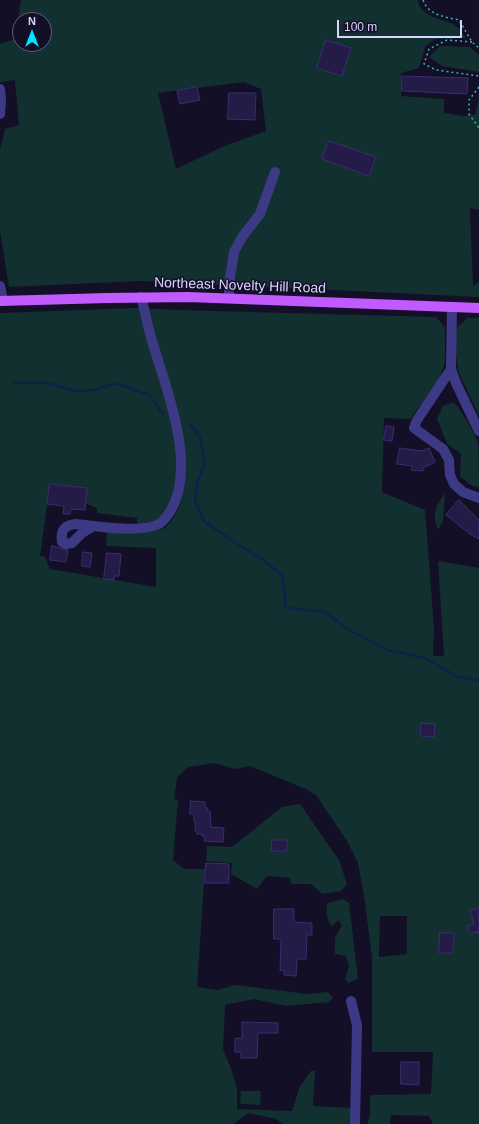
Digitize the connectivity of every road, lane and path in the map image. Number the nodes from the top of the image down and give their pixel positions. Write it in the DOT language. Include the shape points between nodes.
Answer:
graph roads {
  1 [pos="423,0"];
  2 [pos="472,42"];
  3 [pos="479,48"];
  4 [pos="479,76"];
  5 [pos="479,87"];
  6 [pos="0,88"];
  7 [pos="0,114"];
  8 [pos="479,128"];
  9 [pos="275,172"];
  10 [pos="0,286"];
  11 [pos="141,297"];
  12 [pos="229,298"];
  13 [pos="2,301"];
  14 [pos="452,308"];
  15 [pos="479,308"];
  16 [pos="451,369"];
  17 [pos="479,431"];
  18 [pos="479,498"];
  19 [pos="94,526"];
  20 [pos="351,1000"];
  21 [pos="355,1124"];
  1 -- 2 [label="path" via="425,6 437,14 459,20"];
  2 -- 3 [label="path"];
  2 -- 4 [label="path" via="447,40 429,49 424,64 436,70"];
  5 -- 8 [label="path" via="469,100 469,114"];
  6 -- 7 [label="street"];
  9 -- 12 [label="street" via="260,214 234,252"];
  10 -- 13 [label="street"];
  11 -- 12 [label="main road, Northeast Novelty Hill Road"];
  11 -- 13 [label="main road, Northeast Novelty Hill Road"];
  11 -- 19 [label="street" via="176,421 180,453 179,485 173,506 158,525 139,529"];
  12 -- 14 [label="main road, Northeast Novelty Hill Road"];
  14 -- 15 [label="main road, Northeast Novelty Hill Road"];
  14 -- 16 [label="street"];
  16 -- 17 [label="street"];
  16 -- 18 [label="street" via="414,428 443,449 449,460 450,475 454,484 463,492"];
  20 -- 21 [label="street" via="357,1025"];
}
